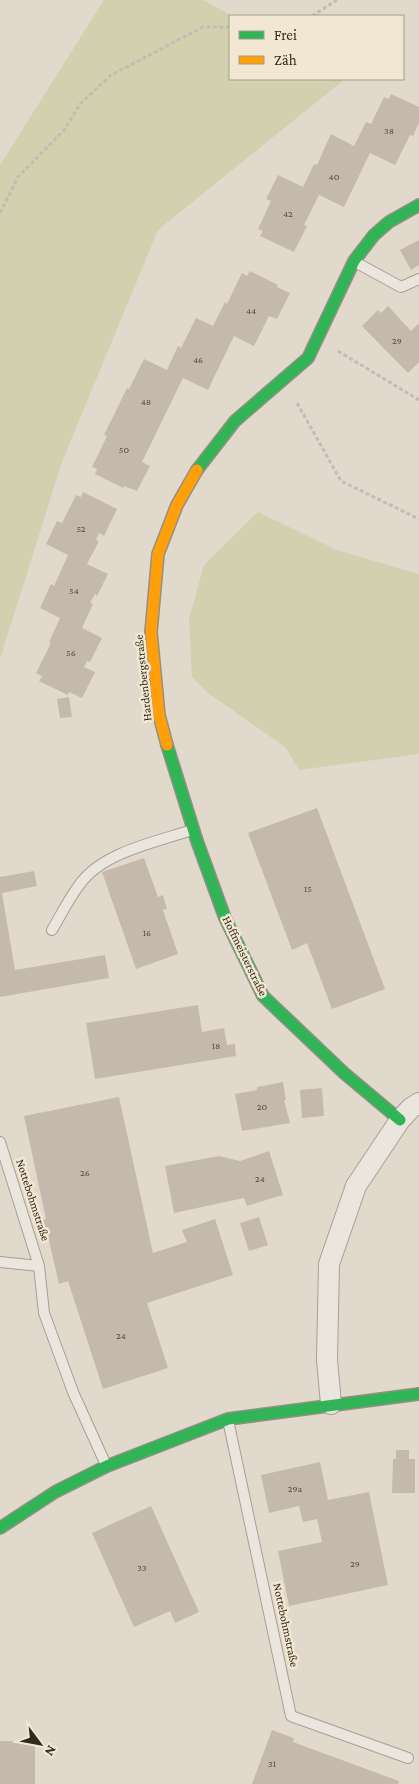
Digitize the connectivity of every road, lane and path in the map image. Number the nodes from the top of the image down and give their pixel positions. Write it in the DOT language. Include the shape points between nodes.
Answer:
graph roads {
  1 [pos="337,0"];
  2 [pos="314,15"];
  3 [pos="229,27"];
  4 [pos="419,206"];
  5 [pos="0,213"];
  6 [pos="354,261"];
  7 [pos="419,279"];
  8 [pos="316,338"];
  9 [pos="284,380"];
  10 [pos="419,400"];
  11 [pos="419,519"];
  12 [pos="174,771"];
  13 [pos="193,830"];
  14 [pos="52,930"];
  15 [pos="412,1110"];
  16 [pos="0,1142"];
  17 [pos="0,1262"];
  18 [pos="39,1266"];
  19 [pos="419,1394"];
  20 [pos="331,1404"];
  21 [pos="228,1418"];
  22 [pos="107,1466"];
  23 [pos="0,1528"];
  24 [pos="408,1758"];
  1 -- 2 [label="path"];
  3 -- 5 [label="path" via="203,27 111,75 80,104 64,130 18,177"];
  4 -- 6 [label="street, Hardenbergstraße" via="389,222"];
  6 -- 7 [label="lane" via="401,287"];
  6 -- 8 [label="street, Hardenbergstraße"];
  8 -- 9 [label="street, Hardenbergstraße" via="308,358"];
  8 -- 10 [label="path"];
  9 -- 11 [label="path" via="341,481"];
  9 -- 12 [label="street, Hardenbergstraße" via="235,421 199,467 177,505 158,554 151,632 159,715"];
  12 -- 13 [label="street, Hoffmeisterstraße"];
  13 -- 14 [label="lane" via="125,852 97,867 80,883"];
  13 -- 15 [label="street, Hoffmeisterstraße" via="225,918 263,996 344,1073"];
  15 -- 20 [label="street, Hoffmeisterstraße" via="356,1186 329,1264 327,1360"];
  16 -- 18 [label="lane, Nottebohmstraße"];
  17 -- 18 [label="lane"];
  18 -- 22 [label="lane, Nottebohmstraße" via="44,1313"];
  19 -- 20 [label="street"];
  20 -- 21 [label="street"];
  21 -- 22 [label="street"];
  21 -- 24 [label="lane, Nottebohmstraße" via="291,1716"];
  22 -- 23 [label="street" via="55,1492"];
}
